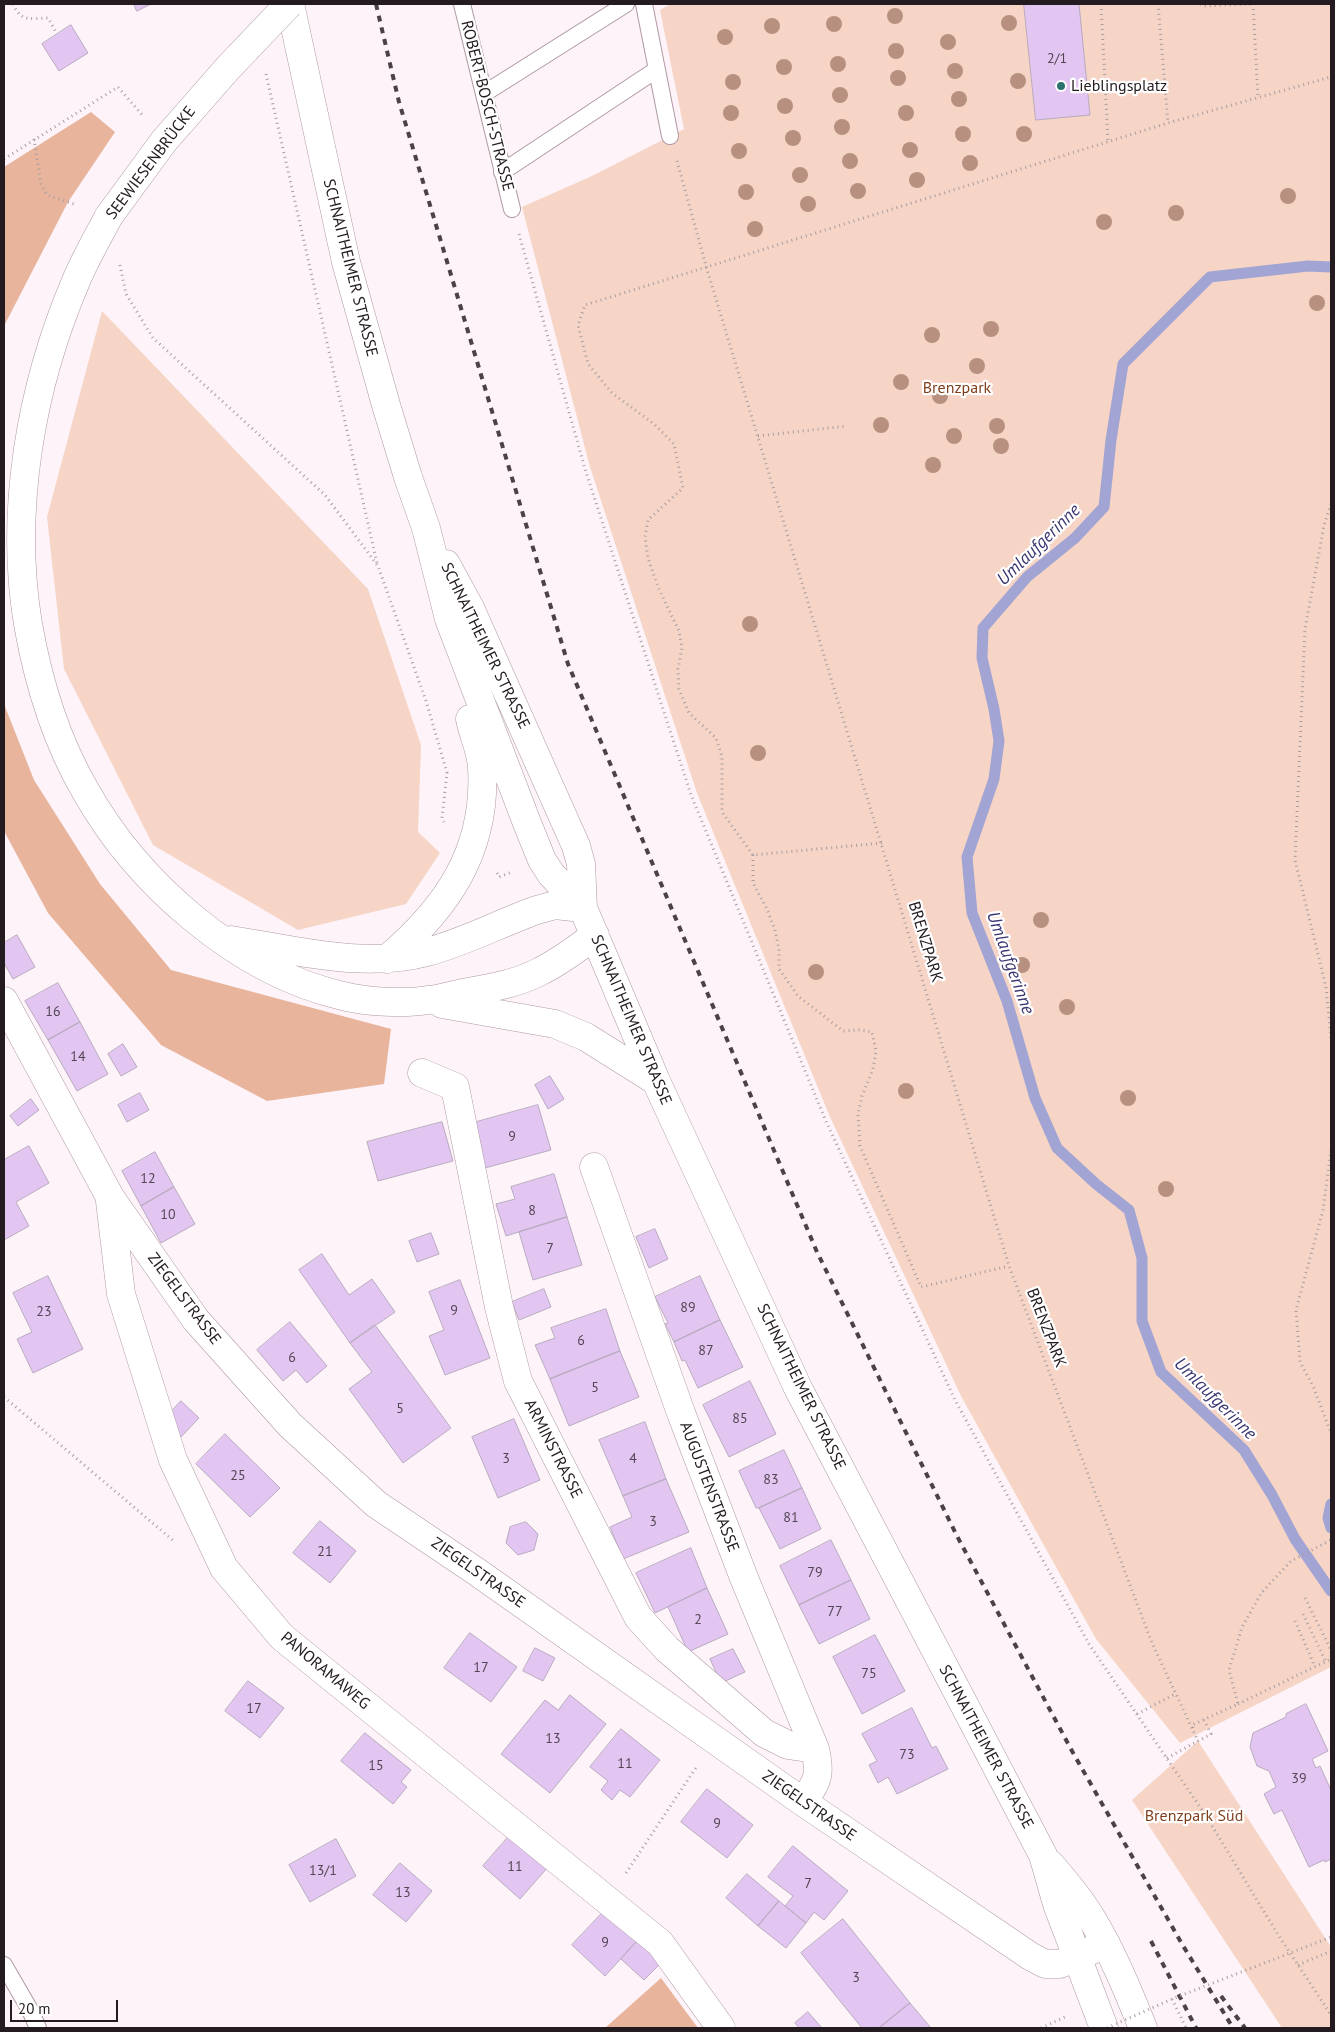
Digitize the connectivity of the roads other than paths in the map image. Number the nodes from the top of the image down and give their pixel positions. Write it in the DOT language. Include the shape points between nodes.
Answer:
graph roads {
  1 [pos="290,4"];
  2 [pos="626,4"];
  3 [pos="644,4"];
  4 [pos="466,6"];
  5 [pos="656,70"];
  6 [pos="484,93"];
  7 [pos="670,136"];
  8 [pos="502,172"];
  9 [pos="512,209"];
  10 [pos="426,528"];
  11 [pos="468,672"];
  12 [pos="583,908"];
  13 [pos="594,935"];
  14 [pos="222,939"];
  15 [pos="387,959"];
  16 [pos="4,1001"];
  17 [pos="426,1001"];
  18 [pos="422,1073"];
  19 [pos="656,1081"];
  20 [pos="594,1167"];
  21 [pos="110,1197"];
  22 [pos="815,1749"];
  23 [pos="803,1802"];
  24 [pos="1043,1855"];
  25 [pos="1106,1944"];
  26 [pos="1078,1957"];
  27 [pos="4,1965"];
  28 [pos="38,2028"];
  29 [pos="721,2028"];
  30 [pos="1106,2028"];
  31 [pos="1143,2028"];
  1 -- 10 [label="street, SCHNAITHEIMER STRASSE" via="346,262 386,405"];
  1 -- 14 [label="street, SEEWIESENBRÜCKE, bridge" via="164,141 109,216 76,280 54,341 33,418 22,488 21,561 28,624 60,741 85,790 112,832 179,906"];
  2 -- 6 [label="lane"];
  3 -- 5 [label="lane"];
  4 -- 6 [label="lane, ROBERT-BOSCH-STRASSE"];
  5 -- 7 [label="lane"];
  5 -- 8 [label="lane"];
  6 -- 8 [label="lane, ROBERT-BOSCH-STRASSE"];
  8 -- 9 [label="lane, ROBERT-BOSCH-STRASSE"];
  10 -- 11 [label="street, SCHNAITHEIMER STRASSE" via="449,619"];
  10 -- 12 [label="street, SCHNAITHEIMER STRASSE" via="470,608 576,846 581,864"];
  11 -- 12 [label="street, SCHNAITHEIMER STRASSE" via="542,860"];
  11 -- 15 [label="street" via="470,721 482,767 480,812 473,845 440,905"];
  12 -- 13 [label="street, SCHNAITHEIMER STRASSE"];
  12 -- 15 [label="street, SEEWIESENBRÜCKE" via="555,905 427,952"];
  13 -- 17 [label="street, SEEWIESENBRÜCKE" via="538,973 497,986"];
  13 -- 19 [label="street, SCHNAITHEIMER STRASSE"];
  14 -- 15 [label="street, SEEWIESENBRÜCKE" via="321,956"];
  14 -- 17 [label="street, SEEWIESENBRÜCKE" via="278,974 345,997"];
  16 -- 21 [label="street, ZIEGELSTRASSE"];
  17 -- 19 [label="street" via="554,1024 586,1037"];
  18 -- 22 [label="street, ARMINSTRASSE" via="455,1087 499,1307 518,1381 638,1617 667,1649 764,1733 788,1745"];
  19 -- 24 [label="street, SCHNAITHEIMER STRASSE" via="798,1388"];
  20 -- 22 [label="street, AUGUSTENSTRASSE" via="681,1413 744,1578"];
  21 -- 23 [label="street, ZIEGELSTRASSE" via="196,1320 290,1425 376,1504"];
  21 -- 29 [label="street, PANORAMAWEG" via="121,1294 173,1460 224,1568 282,1637 660,1943"];
  22 -- 23 [label="street, AUGUSTENSTRASSE" via="819,1766 815,1785"];
  23 -- 26 [label="street, ZIEGELSTRASSE" via="1030,1956 1045,1964 1060,1964"];
  24 -- 25 [label="street, SCHNAITHEIMER STRASSE" via="1092,1918"];
  24 -- 26 [label="street, SCHNAITHEIMER STRASSE" via="1057,1904"];
  25 -- 26 [label="street, ZIEGELSTRASSE"];
  25 -- 31 [label="street, SCHNAITHEIMER STRASSE"];
  26 -- 30 [label="street, SCHNAITHEIMER STRASSE"];
  27 -- 28 [label="lane"];
}
